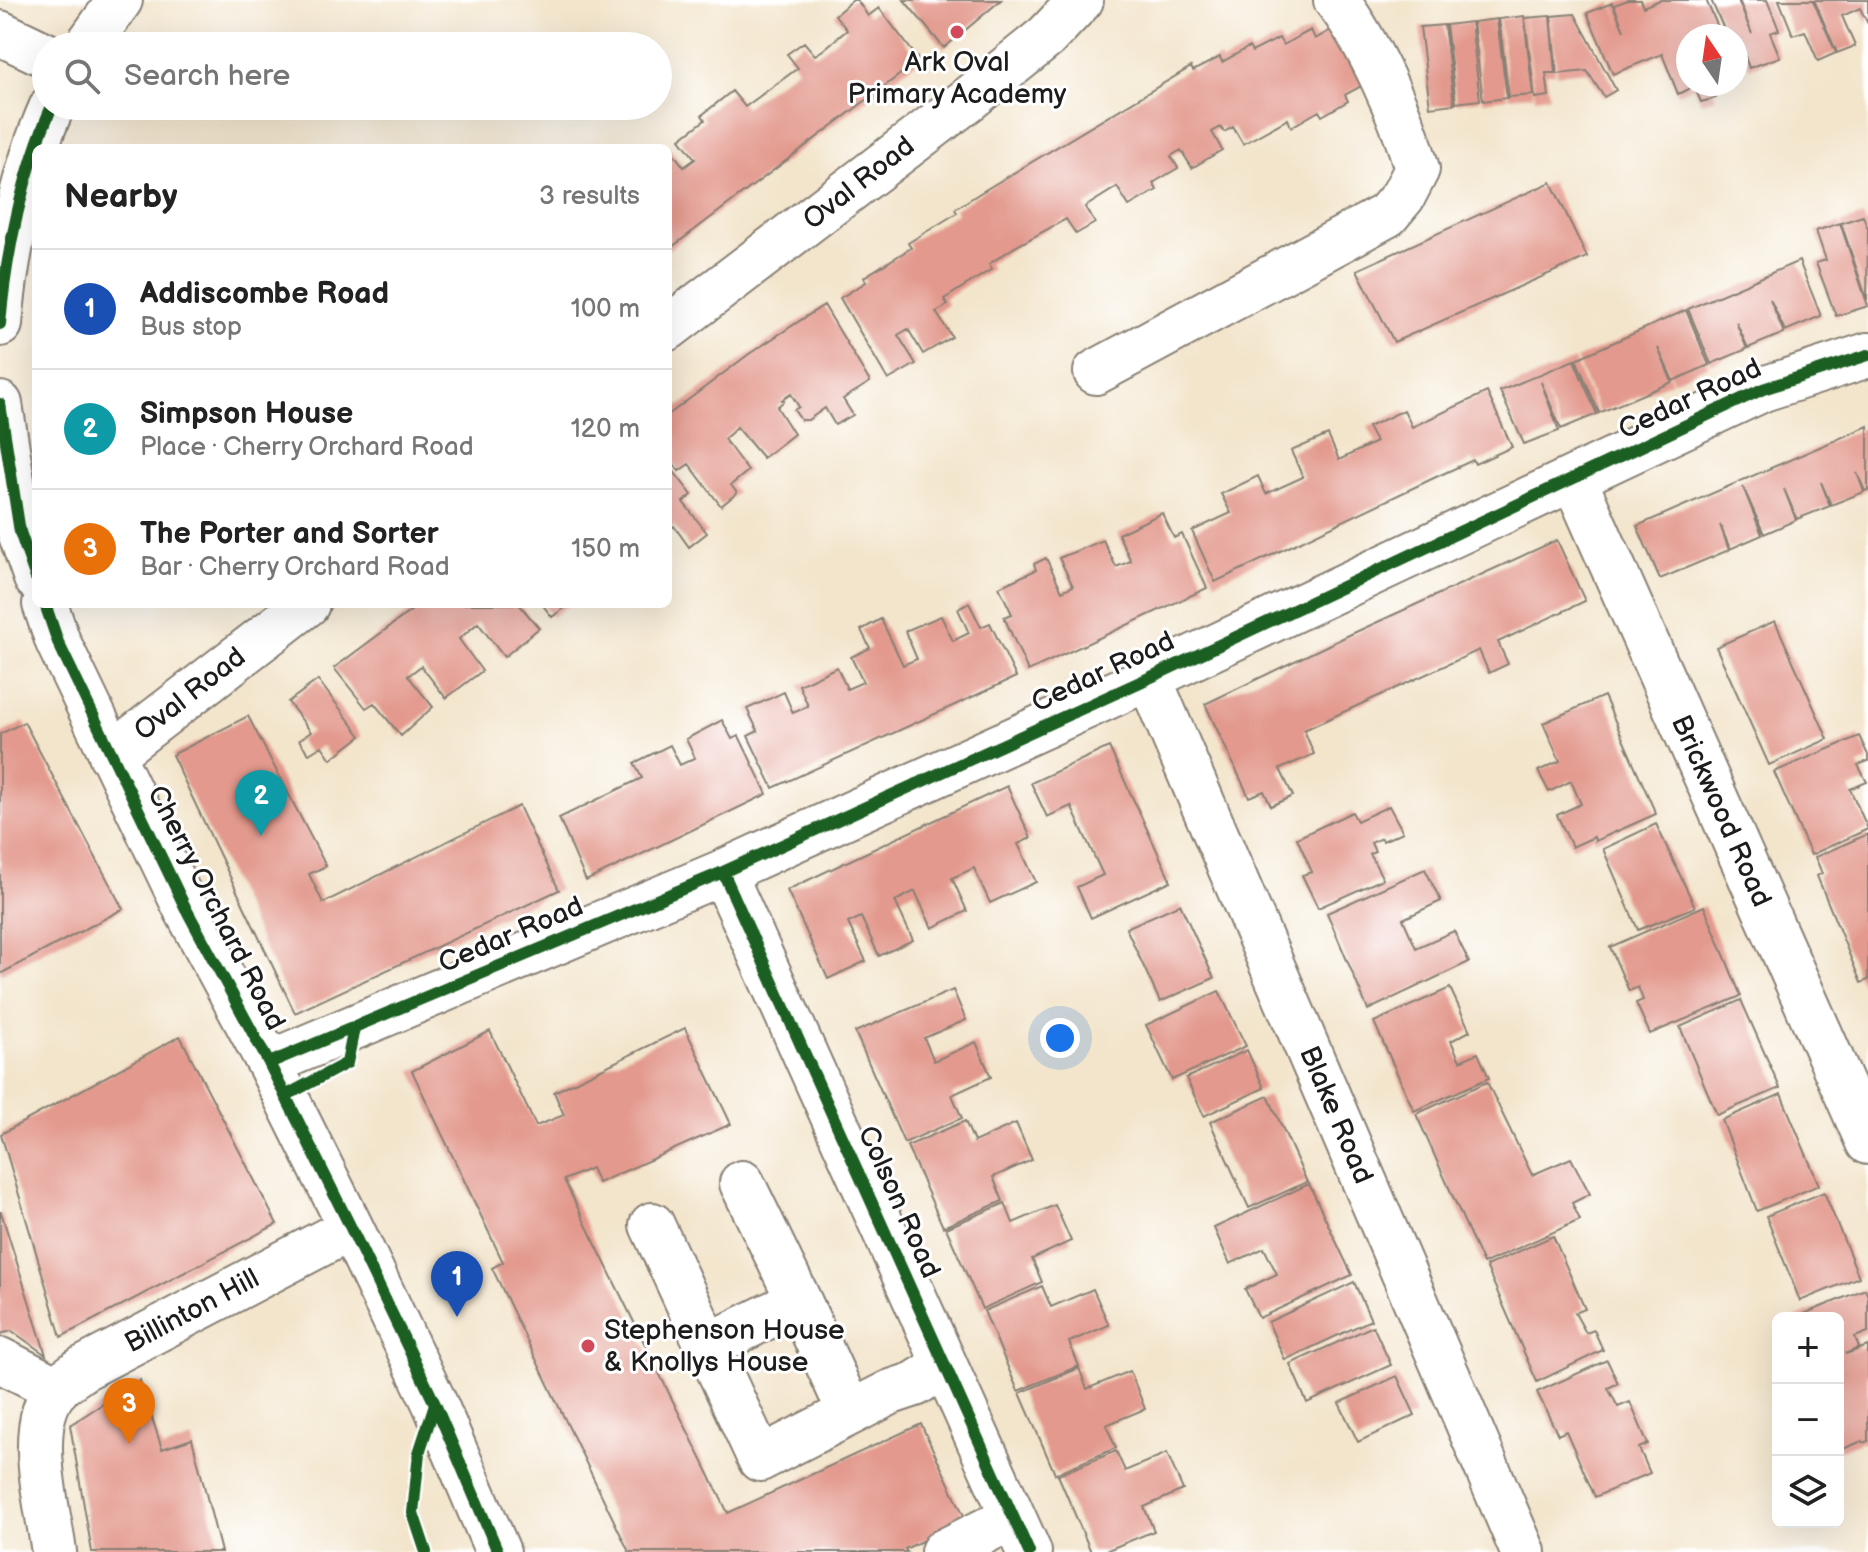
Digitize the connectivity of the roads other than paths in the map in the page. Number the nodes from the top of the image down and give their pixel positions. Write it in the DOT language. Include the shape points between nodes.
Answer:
graph roads {
  1 [pos="120,0"];
  2 [pos="1081,0"];
  3 [pos="1336,0"];
  4 [pos="97,32"];
  5 [pos="0,33"];
  6 [pos="32,48"];
  7 [pos="46,120"];
  8 [pos="36,144"];
  9 [pos="32,158"];
  10 [pos="0,324"];
  11 [pos="672,325"];
  12 [pos="1868,355"];
  13 [pos="1096,372"];
  14 [pos="0,404"];
  15 [pos="1574,479"];
  16 [pos="32,566"];
  17 [pos="46,608"];
  18 [pos="302,608"];
  19 [pos="1149,678"];
  20 [pos="111,755"];
  21 [pos="723,872"];
  22 [pos="269,1063"];
  23 [pos="1868,1142"];
  24 [pos="742,1183"];
  25 [pos="652,1225"];
  26 [pos="351,1228"];
  27 [pos="799,1301"];
  28 [pos="708,1346"];
  29 [pos="0,1360"];
  30 [pos="945,1365"];
  31 [pos="57,1389"];
  32 [pos="840,1391"];
  33 [pos="1021,1535"];
  34 [pos="54,1552"];
  35 [pos="498,1552"];
  36 [pos="943,1552"];
  37 [pos="1523,1552"];
  1 -- 4 [label="street"];
  2 -- 11 [label="street, Oval Road" via="1046,37 980,90"];
  3 -- 13 [label="street" via="1353,21 1408,136 1417,169 1403,196 1387,215"];
  5 -- 6 [label="street"];
  7 -- 8 [label="street"];
  9 -- 10 [label="street"];
  12 -- 15 [label="street, Cedar Road" via="1763,389"];
  14 -- 16 [label="street" via="20,532"];
  15 -- 19 [label="street, Cedar Road"];
  15 -- 23 [label="street, Brickwood Road"];
  17 -- 20 [label="street, Cherry Orchard Road"];
  18 -- 20 [label="street, Oval Road"];
  19 -- 21 [label="street, Cedar Road"];
  19 -- 37 [label="street, Blake Road"];
  20 -- 22 [label="street, Cherry Orchard Road"];
  21 -- 22 [label="street, Cedar Road"];
  21 -- 30 [label="street, Colson Road"];
  22 -- 26 [label="street, Cherry Orchard Road"];
  24 -- 27 [label="street"];
  25 -- 28 [label="street"];
  26 -- 31 [label="street, Billinton Hill" via="82,1369"];
  26 -- 35 [label="street, Cherry Orchard Road"];
  27 -- 28 [label="street"];
  27 -- 32 [label="street"];
  28 -- 30 [label="street" via="760,1459"];
  29 -- 31 [label="street"];
  30 -- 33 [label="street, Colson Road"];
  31 -- 34 [label="street" via="43,1415 39,1447"];
  33 -- 36 [label="street"];
}
